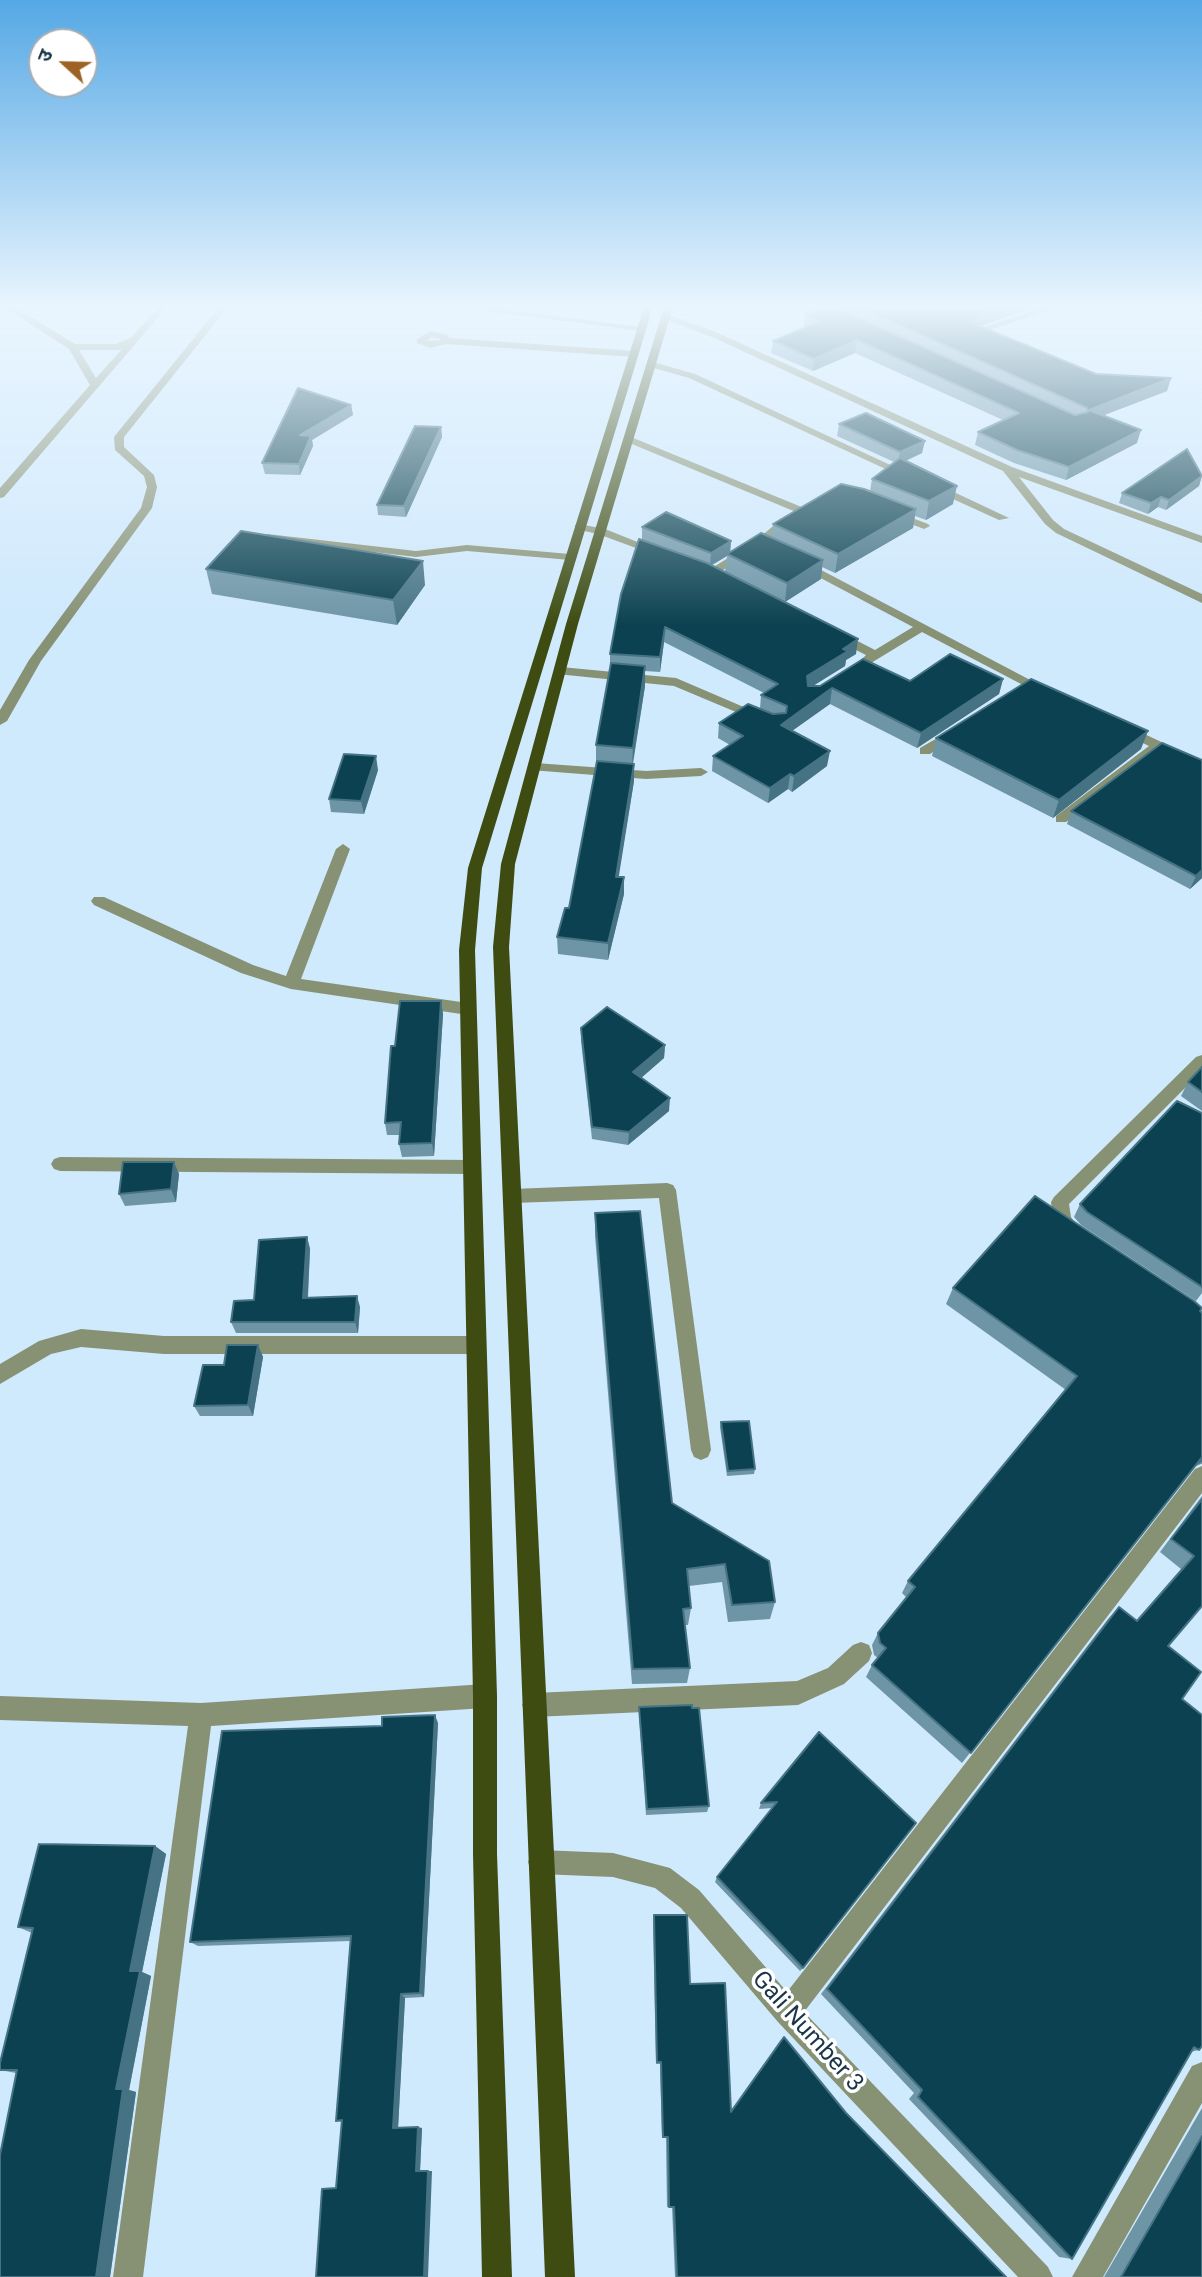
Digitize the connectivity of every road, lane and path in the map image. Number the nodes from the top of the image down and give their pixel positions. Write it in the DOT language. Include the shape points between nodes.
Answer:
graph roads {
  1 [pos="71,413"];
  2 [pos="138,413"];
  3 [pos="615,413"];
  4 [pos="639,413"];
  5 [pos="774,413"];
  6 [pos="886,413"];
  7 [pos="631,440"];
  8 [pos="1008,469"];
  9 [pos="0,495"];
  10 [pos="877,507"];
  11 [pos="1003,518"];
  12 [pos="924,526"];
  13 [pos="579,527"];
  14 [pos="601,531"];
  15 [pos="263,536"];
  16 [pos="1202,540"];
  17 [pos="570,557"];
  18 [pos="674,559"];
  19 [pos="794,560"];
  20 [pos="711,574"];
  21 [pos="1202,599"];
  22 [pos="921,627"];
  23 [pos="828,631"];
  24 [pos="875,655"];
  25 [pos="854,668"];
  26 [pos="561,671"];
  27 [pos="1065,700"];
  28 [pos="0,721"];
  29 [pos="1112,723"];
  30 [pos="776,724"];
  31 [pos="967,724"];
  32 [pos="1158,745"];
  33 [pos="925,751"];
  34 [pos="1202,766"];
  35 [pos="535,767"];
  36 [pos="701,772"];
  37 [pos="1061,819"];
  38 [pos="343,849"];
  39 [pos="99,901"];
  40 [pos="291,983"];
  41 [pos="468,1009"];
  42 [pos="1202,1061"];
  43 [pos="1165,1100"];
  44 [pos="1183,1111"];
  45 [pos="60,1164"];
  46 [pos="472,1167"];
  47 [pos="512,1196"];
  48 [pos="1094,1247"];
  49 [pos="476,1345"];
  50 [pos="0,1375"];
  51 [pos="701,1450"];
  52 [pos="1202,1476"];
  53 [pos="861,1653"];
  54 [pos="485,1696"];
  55 [pos="534,1705"];
  56 [pos="0,1708"];
  57 [pos="201,1715"];
  58 [pos="540,1862"];
  59 [pos="788,2013"];
  60 [pos="1202,2076"];
  61 [pos="128,2277"];
  62 [pos="497,2277"];
  63 [pos="559,2277"];
  64 [pos="1038,2277"];
  65 [pos="1087,2277"];
  1 -- 9 [label="street"];
  2 -- 28 [label="street" via="119,437 119,448 149,475 152,488 146,508 35,660"];
  3 -- 13 [label="main road"];
  4 -- 7 [label="main road"];
  5 -- 11 [label="street"];
  6 -- 8 [label="street"];
  7 -- 14 [label="main road"];
  7 -- 20 [label="street" via="805,507 764,547"];
  8 -- 16 [label="street"];
  8 -- 21 [label="street" via="1060,531"];
  10 -- 12 [label="street"];
  13 -- 14 [label="street"];
  13 -- 17 [label="main road"];
  14 -- 18 [label="street"];
  14 -- 26 [label="main road"];
  15 -- 17 [label="street" via="416,554 467,548"];
  17 -- 41 [label="main road" via="475,868 467,950"];
  19 -- 22 [label="street"];
  22 -- 24 [label="street"];
  22 -- 27 [label="street" via="1024,687"];
  23 -- 24 [label="street"];
  24 -- 25 [label="street"];
  26 -- 30 [label="street" via="676,682"];
  26 -- 35 [label="main road"];
  29 -- 32 [label="street"];
  31 -- 33 [label="street"];
  32 -- 34 [label="street"];
  32 -- 37 [label="street"];
  35 -- 36 [label="street" via="646,775"];
  35 -- 47 [label="main road" via="508,864 501,947"];
  38 -- 40 [label="street"];
  39 -- 40 [label="street" via="247,969"];
  40 -- 41 [label="street"];
  41 -- 46 [label="main road"];
  42 -- 43 [label="street"];
  43 -- 44 [label="street"];
  43 -- 48 [label="street" via="1060,1202 1062,1220"];
  45 -- 46 [label="street"];
  46 -- 49 [label="main road"];
  47 -- 51 [label="street" via="667,1190"];
  47 -- 55 [label="main road"];
  49 -- 50 [label="street" via="164,1345 80,1338 46,1348"];
  49 -- 54 [label="main road"];
  52 -- 59 [label="street"];
  53 -- 55 [label="street" via="836,1676 798,1693"];
  54 -- 57 [label="street"];
  54 -- 62 [label="main road"];
  55 -- 58 [label="main road"];
  56 -- 57 [label="street"];
  57 -- 61 [label="street"];
  58 -- 59 [label="street, Gali Number 3" via="613,1865 660,1877 690,1899"];
  58 -- 63 [label="main road"];
  59 -- 64 [label="street, Gali Number 3"];
  60 -- 65 [label="street"];
}
